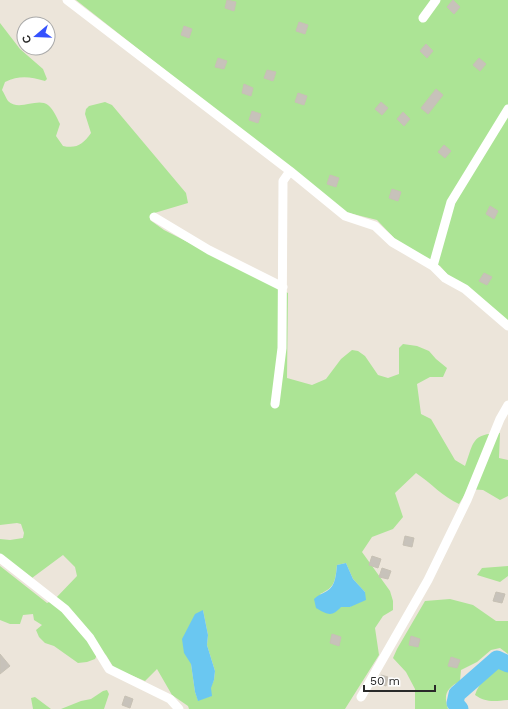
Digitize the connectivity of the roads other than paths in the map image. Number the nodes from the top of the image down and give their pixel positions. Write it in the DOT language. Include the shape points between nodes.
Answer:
graph roads {
  1 [pos="67,0"];
  2 [pos="436,0"];
  3 [pos="423,18"];
  4 [pos="508,109"];
  5 [pos="290,171"];
  6 [pos="154,218"];
  7 [pos="433,266"];
  8 [pos="283,286"];
  9 [pos="508,326"];
  10 [pos="274,404"];
  11 [pos="508,405"];
  12 [pos="0,558"];
  13 [pos="361,697"];
  14 [pos="179,709"];
  1 -- 5 [label="lane"];
  2 -- 3 [label="lane"];
  4 -- 7 [label="lane" via="451,202"];
  5 -- 7 [label="lane" via="345,216 375,226 392,242"];
  5 -- 8 [label="lane" via="283,181"];
  6 -- 8 [label="lane" via="209,250"];
  7 -- 9 [label="lane"];
  8 -- 10 [label="lane" via="282,348"];
  11 -- 13 [label="lane" via="467,500 428,580"];
  12 -- 14 [label="lane" via="64,609 90,638 109,670 170,699"];
}
